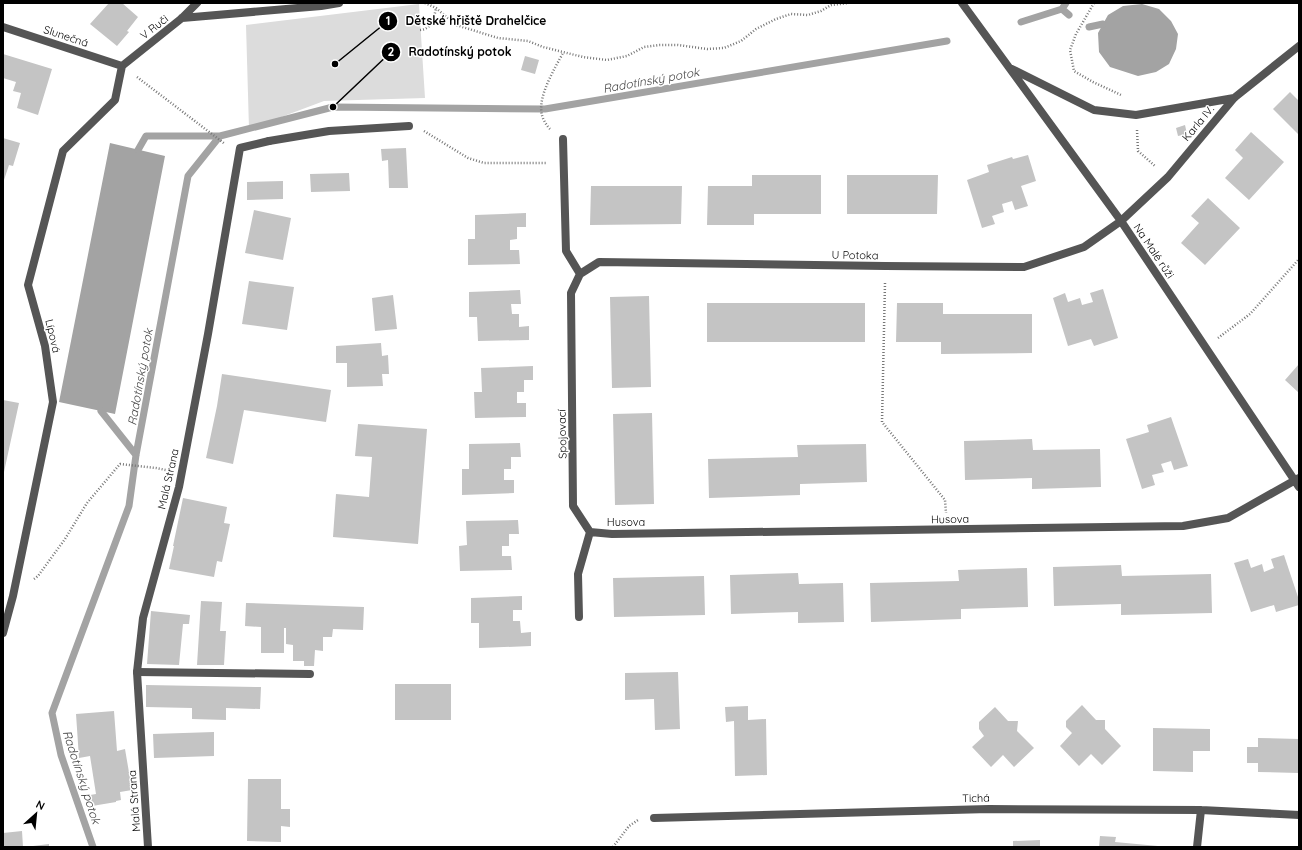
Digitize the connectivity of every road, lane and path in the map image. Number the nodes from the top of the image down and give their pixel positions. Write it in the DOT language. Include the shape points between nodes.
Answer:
graph roads {
  1 [pos="197,3"];
  2 [pos="339,3"];
  3 [pos="425,3"];
  4 [pos="849,3"];
  5 [pos="962,3"];
  6 [pos="1094,3"];
  7 [pos="436,8"];
  8 [pos="182,18"];
  9 [pos="3,27"];
  10 [pos="420,30"];
  11 [pos="1299,46"];
  12 [pos="563,52"];
  13 [pos="122,66"];
  14 [pos="1009,68"];
  15 [pos="1234,98"];
  16 [pos="1136,114"];
  17 [pos="542,115"];
  18 [pos="409,126"];
  19 [pos="563,139"];
  20 [pos="223,144"];
  21 [pos="564,163"];
  22 [pos="1168,177"];
  23 [pos="1121,221"];
  24 [pos="1299,259"];
  25 [pos="885,266"];
  26 [pos="580,274"];
  27 [pos="1205,348"];
  28 [pos="156,468"];
  29 [pos="1298,482"];
  30 [pos="948,530"];
  31 [pos="590,532"];
  32 [pos="13,596"];
  33 [pos="579,617"];
  34 [pos="3,633"];
  35 [pos="137,672"];
  36 [pos="310,674"];
  37 [pos="1201,810"];
  38 [pos="1299,815"];
  39 [pos="654,818"];
  40 [pos="148,847"];
  41 [pos="613,847"];
  42 [pos="1197,847"];
  1 -- 8 [label="street, V Ruči"];
  2 -- 8 [label="street"];
  3 -- 7 [label="path"];
  4 -- 12 [label="path" via="808,15 791,14 776,19 756,29 742,41 724,48 660,45 644,47 627,56 607,60"];
  5 -- 14 [label="street, Na Malé růži"];
  6 -- 16 [label="path" via="1070,50 1074,71 1132,100"];
  7 -- 10 [label="path" via="430,25 425,30"];
  7 -- 12 [label="path" via="456,25 498,38 528,41"];
  8 -- 13 [label="street, V Ruči"];
  9 -- 13 [label="street, Slunečná"];
  11 -- 15 [label="street, Karla IV."];
  12 -- 17 [label="path" via="548,82 542,103"];
  13 -- 20 [label="path"];
  13 -- 32 [label="street, Lípová" via="115,100 63,151 28,285 45,346 53,402"];
  14 -- 16 [label="street" via="1094,110"];
  14 -- 23 [label="street, Na Malé růži"];
  15 -- 16 [label="street"];
  15 -- 22 [label="street, Karla IV."];
  16 -- 22 [label="path" via="1138,151"];
  18 -- 21 [label="path" via="422,130 468,158 484,163"];
  18 -- 35 [label="street, Malá Strana" via="328,130 240,148 181,474 143,618"];
  19 -- 21 [label="street"];
  21 -- 26 [label="street" via="566,251"];
  22 -- 23 [label="street, Karla IV."];
  23 -- 25 [label="street, U Potoka" via="1084,247 1024,267"];
  23 -- 27 [label="street, Na Malé růži"];
  24 -- 27 [label="path" via="1250,314"];
  25 -- 26 [label="street, U Potoka" via="598,262"];
  25 -- 30 [label="path" via="882,422 946,500"];
  26 -- 31 [label="street, Spojovací" via="571,293 573,506"];
  27 -- 29 [label="street, Na Malé růži"];
  28 -- 32 [label="path" via="120,464 87,503 38,576"];
  29 -- 30 [label="street, Husova" via="1228,518 1184,526"];
  30 -- 31 [label="street, Husova" via="612,534"];
  31 -- 33 [label="street" via="578,574"];
  32 -- 34 [label="street, Lípová"];
  35 -- 36 [label="street"];
  35 -- 40 [label="street, Malá Strana"];
  37 -- 38 [label="street, Tichá"];
  37 -- 39 [label="street, Tichá" via="989,809"];
  37 -- 42 [label="street"];
  39 -- 41 [label="path" via="640,819 629,826"];
}
